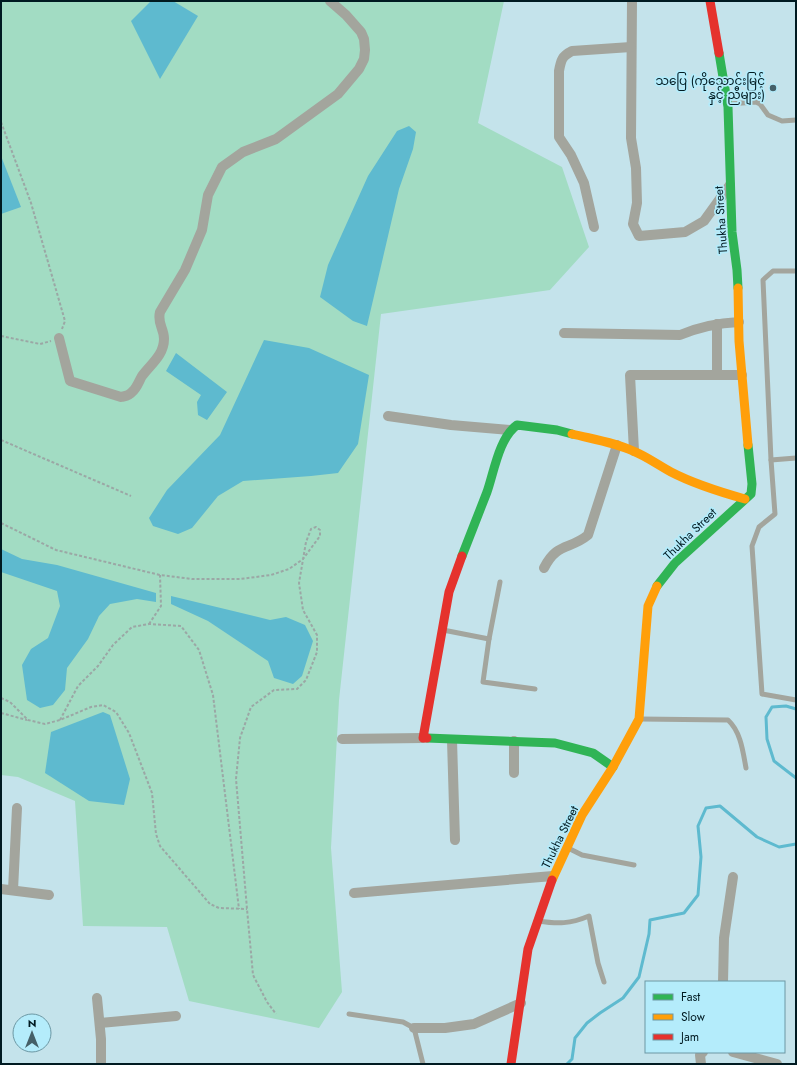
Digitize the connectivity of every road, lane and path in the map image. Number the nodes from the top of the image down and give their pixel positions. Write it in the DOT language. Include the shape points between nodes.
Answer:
graph roads {
  1 [pos="330,1"];
  2 [pos="632,1"];
  3 [pos="710,1"];
  4 [pos="631,47"];
  5 [pos="727,104"];
  6 [pos="796,120"];
  7 [pos="1,122"];
  8 [pos="730,186"];
  9 [pos="594,227"];
  10 [pos="796,271"];
  11 [pos="739,322"];
  12 [pos="717,324"];
  13 [pos="564,333"];
  14 [pos="1,336"];
  15 [pos="59,338"];
  16 [pos="717,375"];
  17 [pos="742,375"];
  18 [pos="388,416"];
  19 [pos="510,430"];
  20 [pos="1,440"];
  21 [pos="617,445"];
  22 [pos="634,451"];
  23 [pos="796,458"];
  24 [pos="771,460"];
  25 [pos="131,496"];
  26 [pos="745,499"];
  27 [pos="1,523"];
  28 [pos="303,559"];
  29 [pos="544,568"];
  30 [pos="160,575"];
  31 [pos="500,582"];
  32 [pos="149,624"];
  33 [pos="442,630"];
  34 [pos="488,639"];
  35 [pos="535,689"];
  36 [pos="1,698"];
  37 [pos="796,700"];
  38 [pos="1,714"];
  39 [pos="639,719"];
  40 [pos="28,720"];
  41 [pos="60,720"];
  42 [pos="423,738"];
  43 [pos="342,739"];
  44 [pos="452,740"];
  45 [pos="514,741"];
  46 [pos="613,767"];
  47 [pos="746,768"];
  48 [pos="514,773"];
  49 [pos="17,808"];
  50 [pos="454,840"];
  51 [pos="567,848"];
  52 [pos="634,865"];
  53 [pos="553,876"];
  54 [pos="733,877"];
  55 [pos="1,889"];
  56 [pos="13,890"];
  57 [pos="354,894"];
  58 [pos="49,895"];
  59 [pos="240,909"];
  60 [pos="246,909"];
  61 [pos="537,921"];
  62 [pos="723,981"];
  63 [pos="604,982"];
  64 [pos="97,998"];
  65 [pos="521,1003"];
  66 [pos="276,1014"];
  67 [pos="349,1014"];
  68 [pos="176,1016"];
  69 [pos="100,1023"];
  70 [pos="414,1028"];
  71 [pos="702,1053"];
  72 [pos="737,1053"];
  73 [pos="101,1064"];
  74 [pos="423,1064"];
  75 [pos="511,1064"];
  76 [pos="701,1064"];
  77 [pos="777,1064"];
  1 -- 15 [label="street" via="346,15 362,36 365,50 359,69 338,94 282,134 243,152 222,166 208,195 202,230 185,270 160,312 158,319 164,334 162,352 133,392 121,397 70,381"];
  2 -- 4 [label="street"];
  3 -- 5 [label="street, Thukha Street"];
  4 -- 8 [label="street" via="631,138 636,168 637,203 633,224 639,236 685,232 704,221"];
  4 -- 9 [label="street" via="572,51 565,54 559,71 559,137 584,183"];
  5 -- 6 [label="lane" via="756,102 768,115 782,121"];
  5 -- 8 [label="street, Thukha Street"];
  7 -- 15 [label="path" via="32,203 64,321"];
  8 -- 11 [label="street, Thukha Street"];
  10 -- 24 [label="lane" via="774,271 763,280"];
  11 -- 12 [label="street"];
  11 -- 17 [label="street, Thukha Street"];
  12 -- 13 [label="street" via="696,328 680,335"];
  12 -- 16 [label="street"];
  14 -- 15 [label="path" via="40,344"];
  16 -- 17 [label="street"];
  16 -- 22 [label="street" via="630,375"];
  17 -- 26 [label="street, Thukha Street" via="752,484 751,494"];
  18 -- 19 [label="street"];
  19 -- 21 [label="street" via="518,425 544,428"];
  19 -- 33 [label="street" via="496,460 449,592"];
  20 -- 25 [label="path"];
  21 -- 22 [label="street"];
  21 -- 29 [label="street" via="588,535 583,540 553,554"];
  22 -- 26 [label="street" via="691,481"];
  23 -- 24 [label="lane"];
  24 -- 37 [label="lane" via="775,514 759,527 752,546 762,694"];
  26 -- 39 [label="street, Thukha Street" via="675,563 655,589 646,620"];
  27 -- 30 [label="path" via="56,550"];
  28 -- 28 [label="path" via="320,536 320,530 316,527 311,529"];
  28 -- 30 [label="path" via="271,575 240,579 192,579"];
  28 -- 60 [label="path" via="299,583 303,610 317,635 317,652 306,680 297,689 274,690 251,707 240,738 236,779"];
  30 -- 32 [label="path" via="161,606"];
  31 -- 34 [label="lane"];
  32 -- 41 [label="path" via="132,627 113,645 98,666 78,686"];
  32 -- 59 [label="path" via="181,626 199,650 213,695"];
  33 -- 34 [label="lane"];
  33 -- 42 [label="street"];
  34 -- 35 [label="lane" via="483,682"];
  36 -- 40 [label="path" via="10,702"];
  38 -- 40 [label="path"];
  39 -- 46 [label="street, Thukha Street"];
  39 -- 47 [label="lane" via="728,720 734,725"];
  40 -- 41 [label="path" via="45,724"];
  41 -- 59 [label="path" via="91,707 104,705 116,712 130,733 152,793 156,834 160,846 210,904 219,908"];
  42 -- 43 [label="street"];
  42 -- 44 [label="street"];
  44 -- 45 [label="street"];
  44 -- 50 [label="street"];
  45 -- 46 [label="street" via="555,742 572,746 593,753"];
  45 -- 48 [label="street"];
  46 -- 51 [label="street, Thukha Street" via="582,815"];
  49 -- 56 [label="street"];
  51 -- 52 [label="lane" via="582,855"];
  51 -- 53 [label="street, Thukha Street"];
  53 -- 57 [label="street"];
  53 -- 61 [label="street, Thukha Street"];
  54 -- 62 [label="street" via="724,938"];
  55 -- 56 [label="street"];
  56 -- 58 [label="street"];
  59 -- 60 [label="path"];
  60 -- 66 [label="path" via="253,975"];
  61 -- 63 [label="lane" via="566,923 589,916"];
  61 -- 65 [label="street, Thukha Street" via="528,949"];
  64 -- 69 [label="street"];
  65 -- 70 [label="street" via="474,1024 445,1028"];
  65 -- 75 [label="street, Thukha Street"];
  67 -- 70 [label="lane" via="403,1022"];
  68 -- 69 [label="street"];
  69 -- 73 [label="street"];
  70 -- 74 [label="lane"];
  71 -- 76 [label="street"];
  72 -- 77 [label="street"];
}
